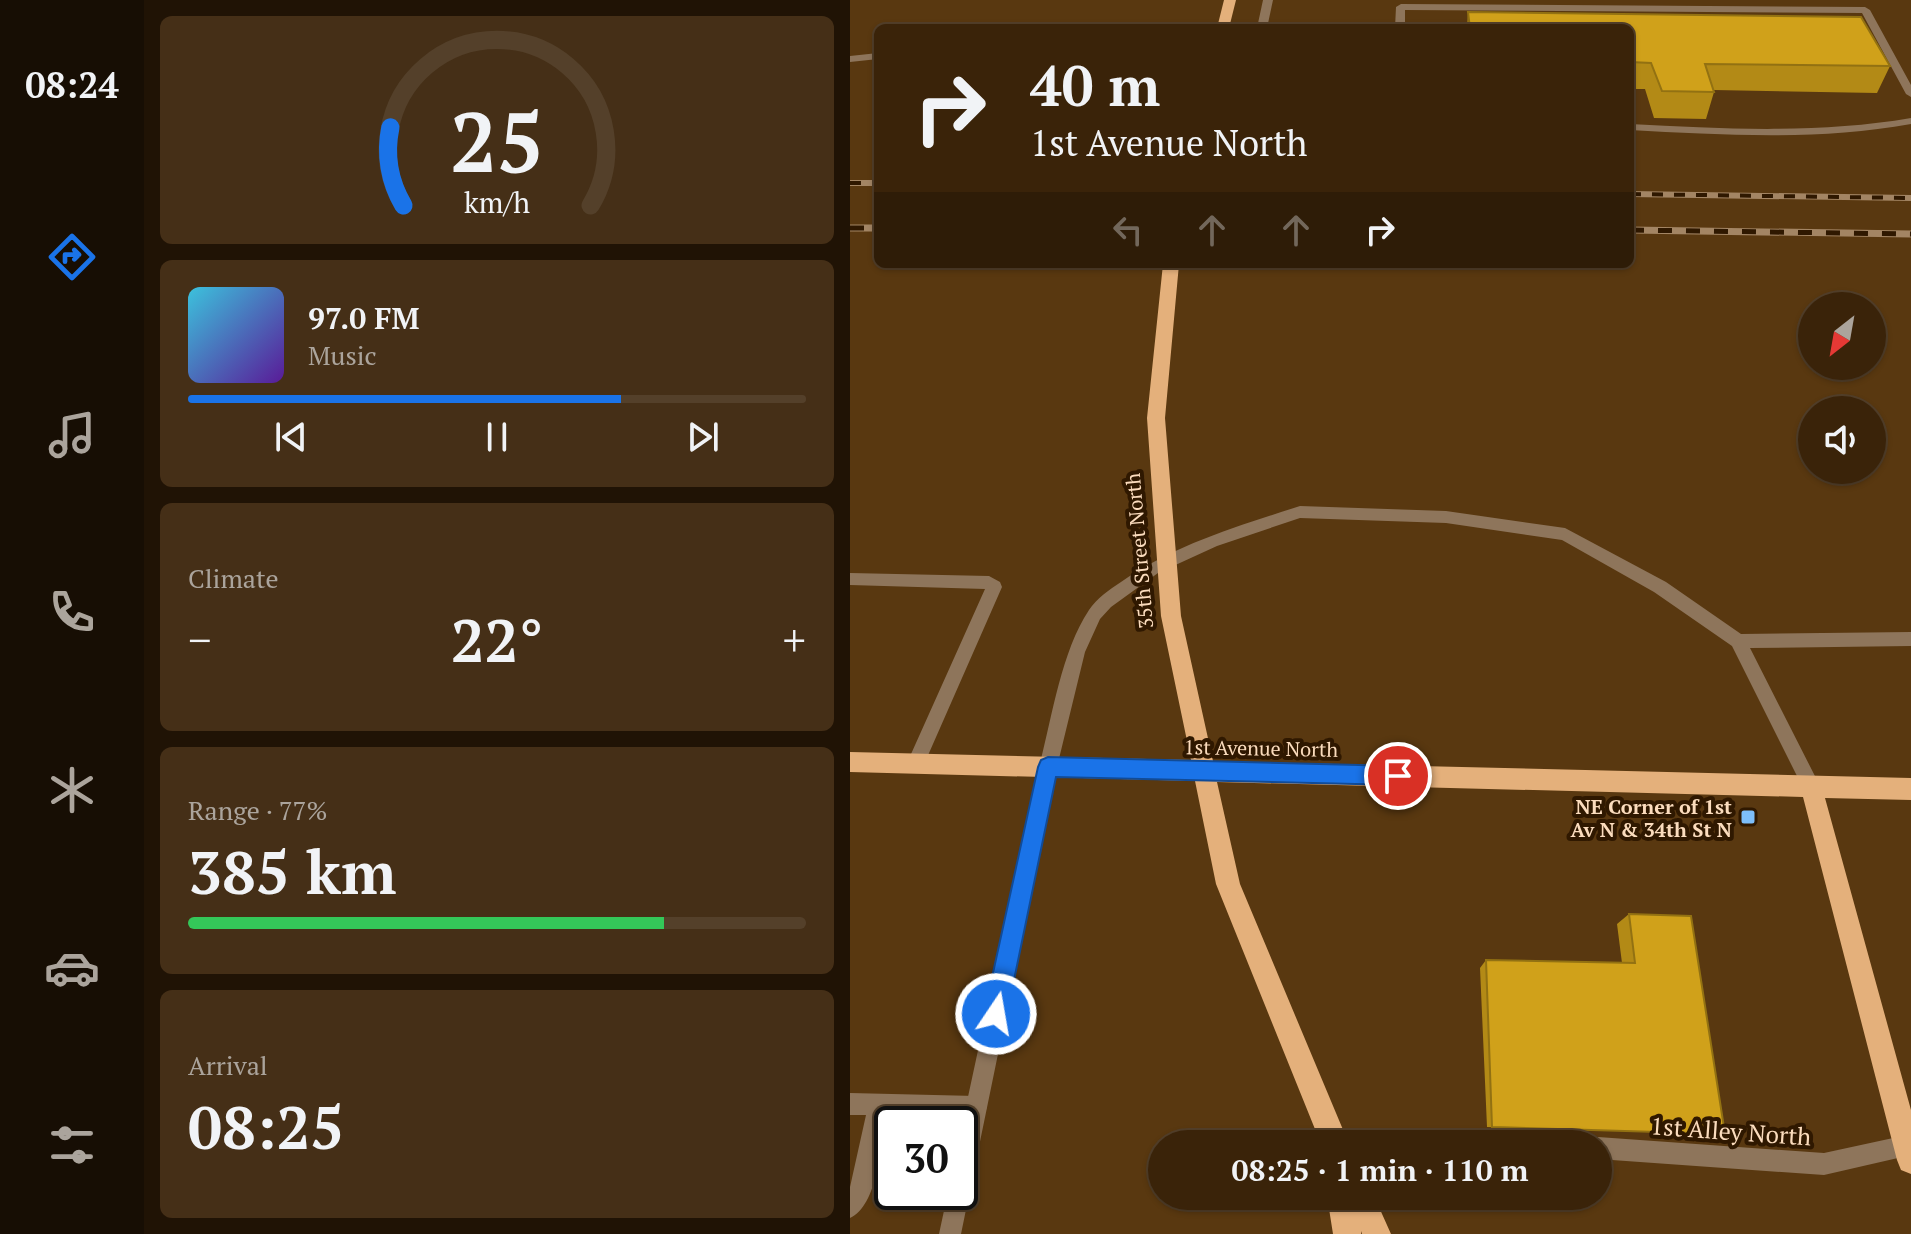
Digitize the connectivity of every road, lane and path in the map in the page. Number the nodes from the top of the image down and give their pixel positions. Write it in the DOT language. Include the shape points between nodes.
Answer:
graph roads {
  1 [pos="1230,0"];
  2 [pos="1268,0"];
  3 [pos="1224,24"];
  4 [pos="1263,24"];
  5 [pos="1400,24"];
  6 [pos="874,56"];
  7 [pos="850,59"];
  8 [pos="1911,94"];
  9 [pos="1911,121"];
  10 [pos="1634,127"];
  11 [pos="1171,268"];
  12 [pos="850,579"];
  13 [pos="1911,639"];
  14 [pos="1738,641"];
  15 [pos="850,762"];
  16 [pos="916,763"];
  17 [pos="1048,767"];
  18 [pos="1811,786"];
  19 [pos="1911,789"];
  20 [pos="850,1104"];
  21 [pos="879,1105"];
  22 [pos="928,1106"];
  23 [pos="976,1106"];
  24 [pos="1327,1130"];
  25 [pos="1612,1149"];
  26 [pos="1909,1153"];
  27 [pos="850,1207"];
  28 [pos="955,1210"];
  29 [pos="1343,1210"];
  30 [pos="1366,1210"];
  31 [pos="950,1234"];
  32 [pos="1347,1234"];
  33 [pos="1377,1234"];
  1 -- 3 [label="main road"];
  2 -- 4 [label="street"];
  5 -- 8 [label="street" via="1401,7 1865,10"];
  6 -- 7 [label="street"];
  9 -- 10 [label="street" via="1811,130"];
  11 -- 24 [label="main road, 35th Street North" via="1156,418 1171,616 1228,884"];
  12 -- 16 [label="street" via="994,587"];
  13 -- 14 [label="street"];
  14 -- 17 [label="street" via="1660,587 1565,534 1446,517 1300,512 1153,568 1105,602 1077,652"];
  14 -- 18 [label="street"];
  15 -- 16 [label="main road, 1st Avenue North"];
  16 -- 17 [label="main road, 1st Avenue North"];
  17 -- 18 [label="main road, 1st Avenue North"];
  17 -- 23 [label="street"];
  18 -- 19 [label="main road, 1st Avenue North"];
  18 -- 26 [label="main road"];
  20 -- 21 [label="street"];
  21 -- 22 [label="street"];
  21 -- 27 [label="street" via="860,1193"];
  25 -- 26 [label="street, 1st Alley North" via="1824,1164"];
  28 -- 31 [label="street"];
  29 -- 32 [label="main road"];
  30 -- 33 [label="main road"];
}
